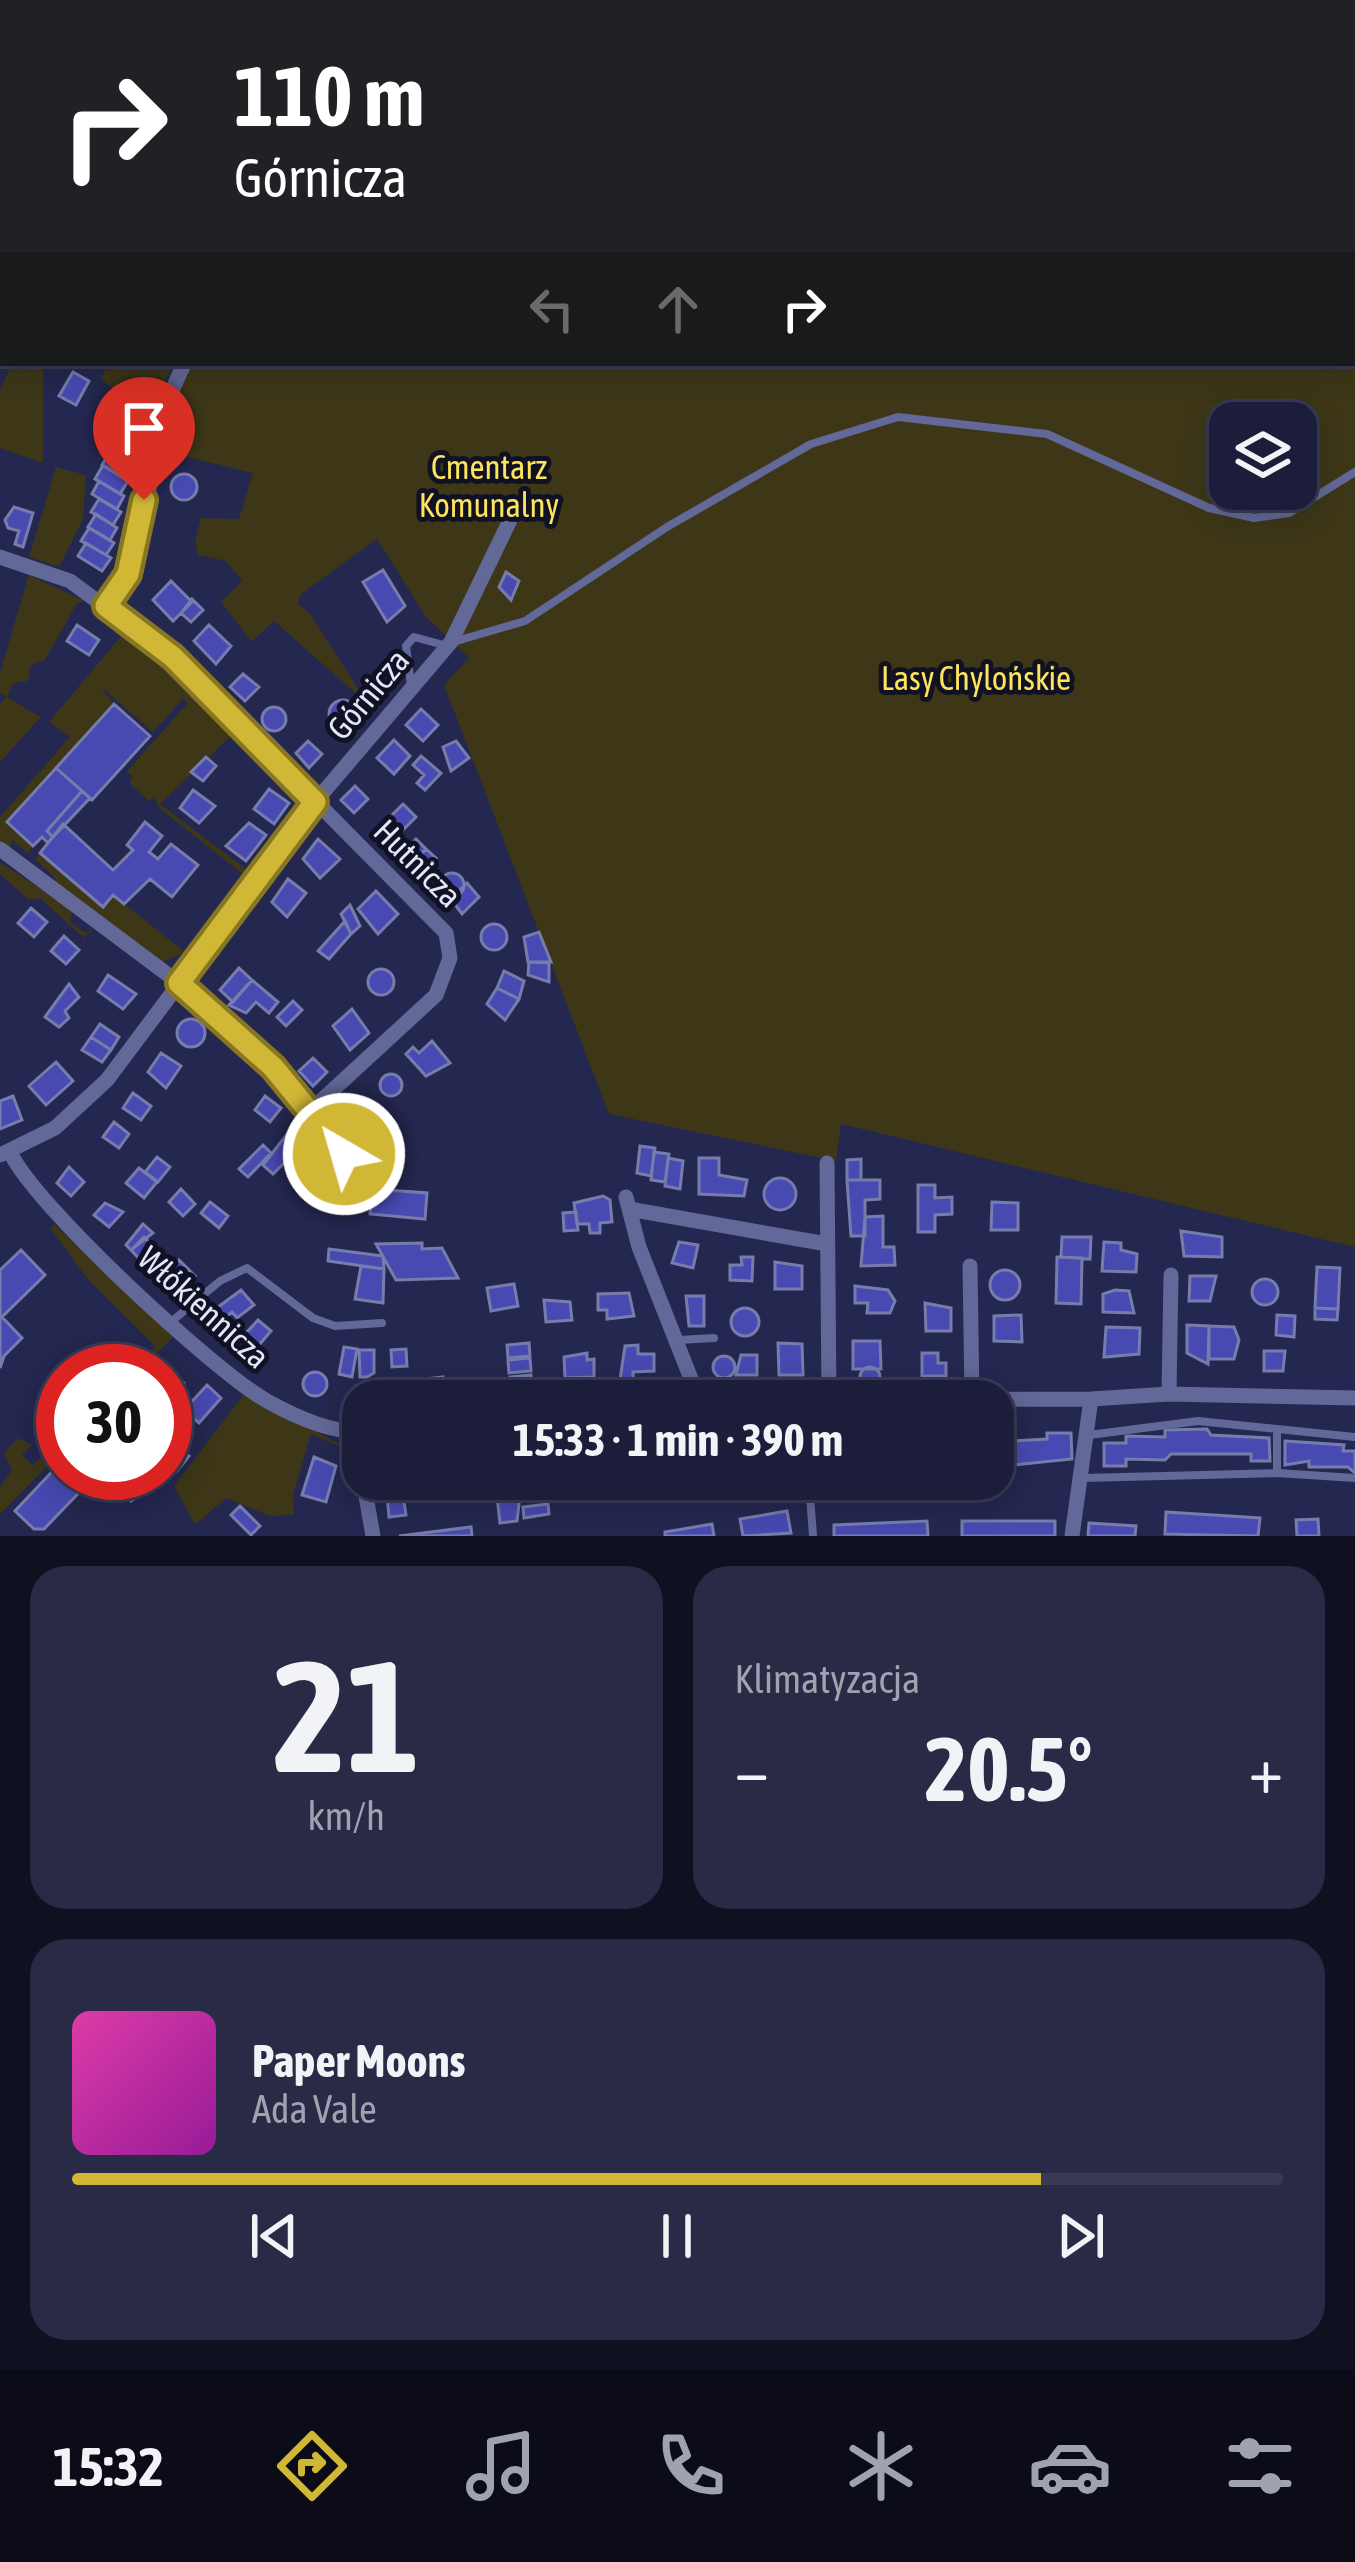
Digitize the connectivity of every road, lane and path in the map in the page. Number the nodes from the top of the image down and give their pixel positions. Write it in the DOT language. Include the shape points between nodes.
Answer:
graph roads {
  1 [pos="184,366"];
  2 [pos="1355,472"];
  3 [pos="512,514"];
  4 [pos="0,557"];
  5 [pos="106,606"];
  6 [pos="447,647"];
  7 [pos="411,690"];
  8 [pos="315,802"];
  9 [pos="0,849"];
  10 [pos="179,983"];
  11 [pos="310,1111"];
  12 [pos="5,1154"];
  13 [pos="344,1154"];
  14 [pos="827,1163"];
  15 [pos="826,1244"];
  16 [pos="970,1266"];
  17 [pos="1171,1275"];
  18 [pos="171,1322"];
  19 [pos="382,1323"];
  20 [pos="714,1339"];
  21 [pos="676,1341"];
  22 [pos="691,1380"];
  23 [pos="829,1380"];
  24 [pos="972,1380"];
  25 [pos="1169,1394"];
  26 [pos="1355,1397"];
  27 [pos="1091,1399"];
  28 [pos="1014,1400"];
  29 [pos="342,1428"];
  30 [pos="1277,1429"];
  31 [pos="1089,1435"];
  32 [pos="1355,1437"];
  33 [pos="1277,1473"];
  34 [pos="1083,1478"];
  35 [pos="1355,1478"];
  36 [pos="367,1500"];
  37 [pos="809,1500"];
  38 [pos="373,1536"];
  39 [pos="813,1536"];
  40 [pos="1072,1536"];
  1 -- 5 [label="street" via="128,574"];
  2 -- 6 [label="lane" via="1289,513 1254,518 1209,508 1047,434 898,416 811,444 667,526 525,621"];
  3 -- 6 [label="street, Górnicza"];
  4 -- 5 [label="street, Hutnicza" via="70,581"];
  5 -- 8 [label="street, Hutnicza" via="173,657"];
  6 -- 7 [label="street, Górnicza"];
  6 -- 7 [label="lane" via="425,636 406,646"];
  7 -- 8 [label="street, Górnicza"];
  8 -- 10 [label="street, Górnicza"];
  8 -- 11 [label="street, Hutnicza" via="446,933 451,958 436,994"];
  9 -- 10 [label="street"];
  10 -- 11 [label="street"];
  10 -- 12 [label="street, Górnicza" via="80,1108"];
  11 -- 13 [label="street"];
  12 -- 18 [label="street, Włókiennicza"];
  14 -- 15 [label="street"];
  15 -- 21 [label="street" via="628,1203"];
  15 -- 23 [label="street"];
  16 -- 24 [label="street"];
  17 -- 25 [label="street"];
  18 -- 19 [label="lane" via="247,1268 313,1318 335,1326"];
  18 -- 29 [label="street, Włókiennicza" via="264,1400"];
  20 -- 21 [label="lane"];
  21 -- 22 [label="street"];
  25 -- 26 [label="street"];
  25 -- 27 [label="street"];
  27 -- 28 [label="street"];
  27 -- 31 [label="street"];
  30 -- 31 [label="lane" via="1166,1422"];
  30 -- 32 [label="lane"];
  30 -- 33 [label="lane"];
  31 -- 34 [label="street"];
  33 -- 34 [label="lane"];
  33 -- 35 [label="lane"];
  34 -- 40 [label="street"];
  36 -- 38 [label="street, Włókiennicza"];
  37 -- 39 [label="lane"];
}
